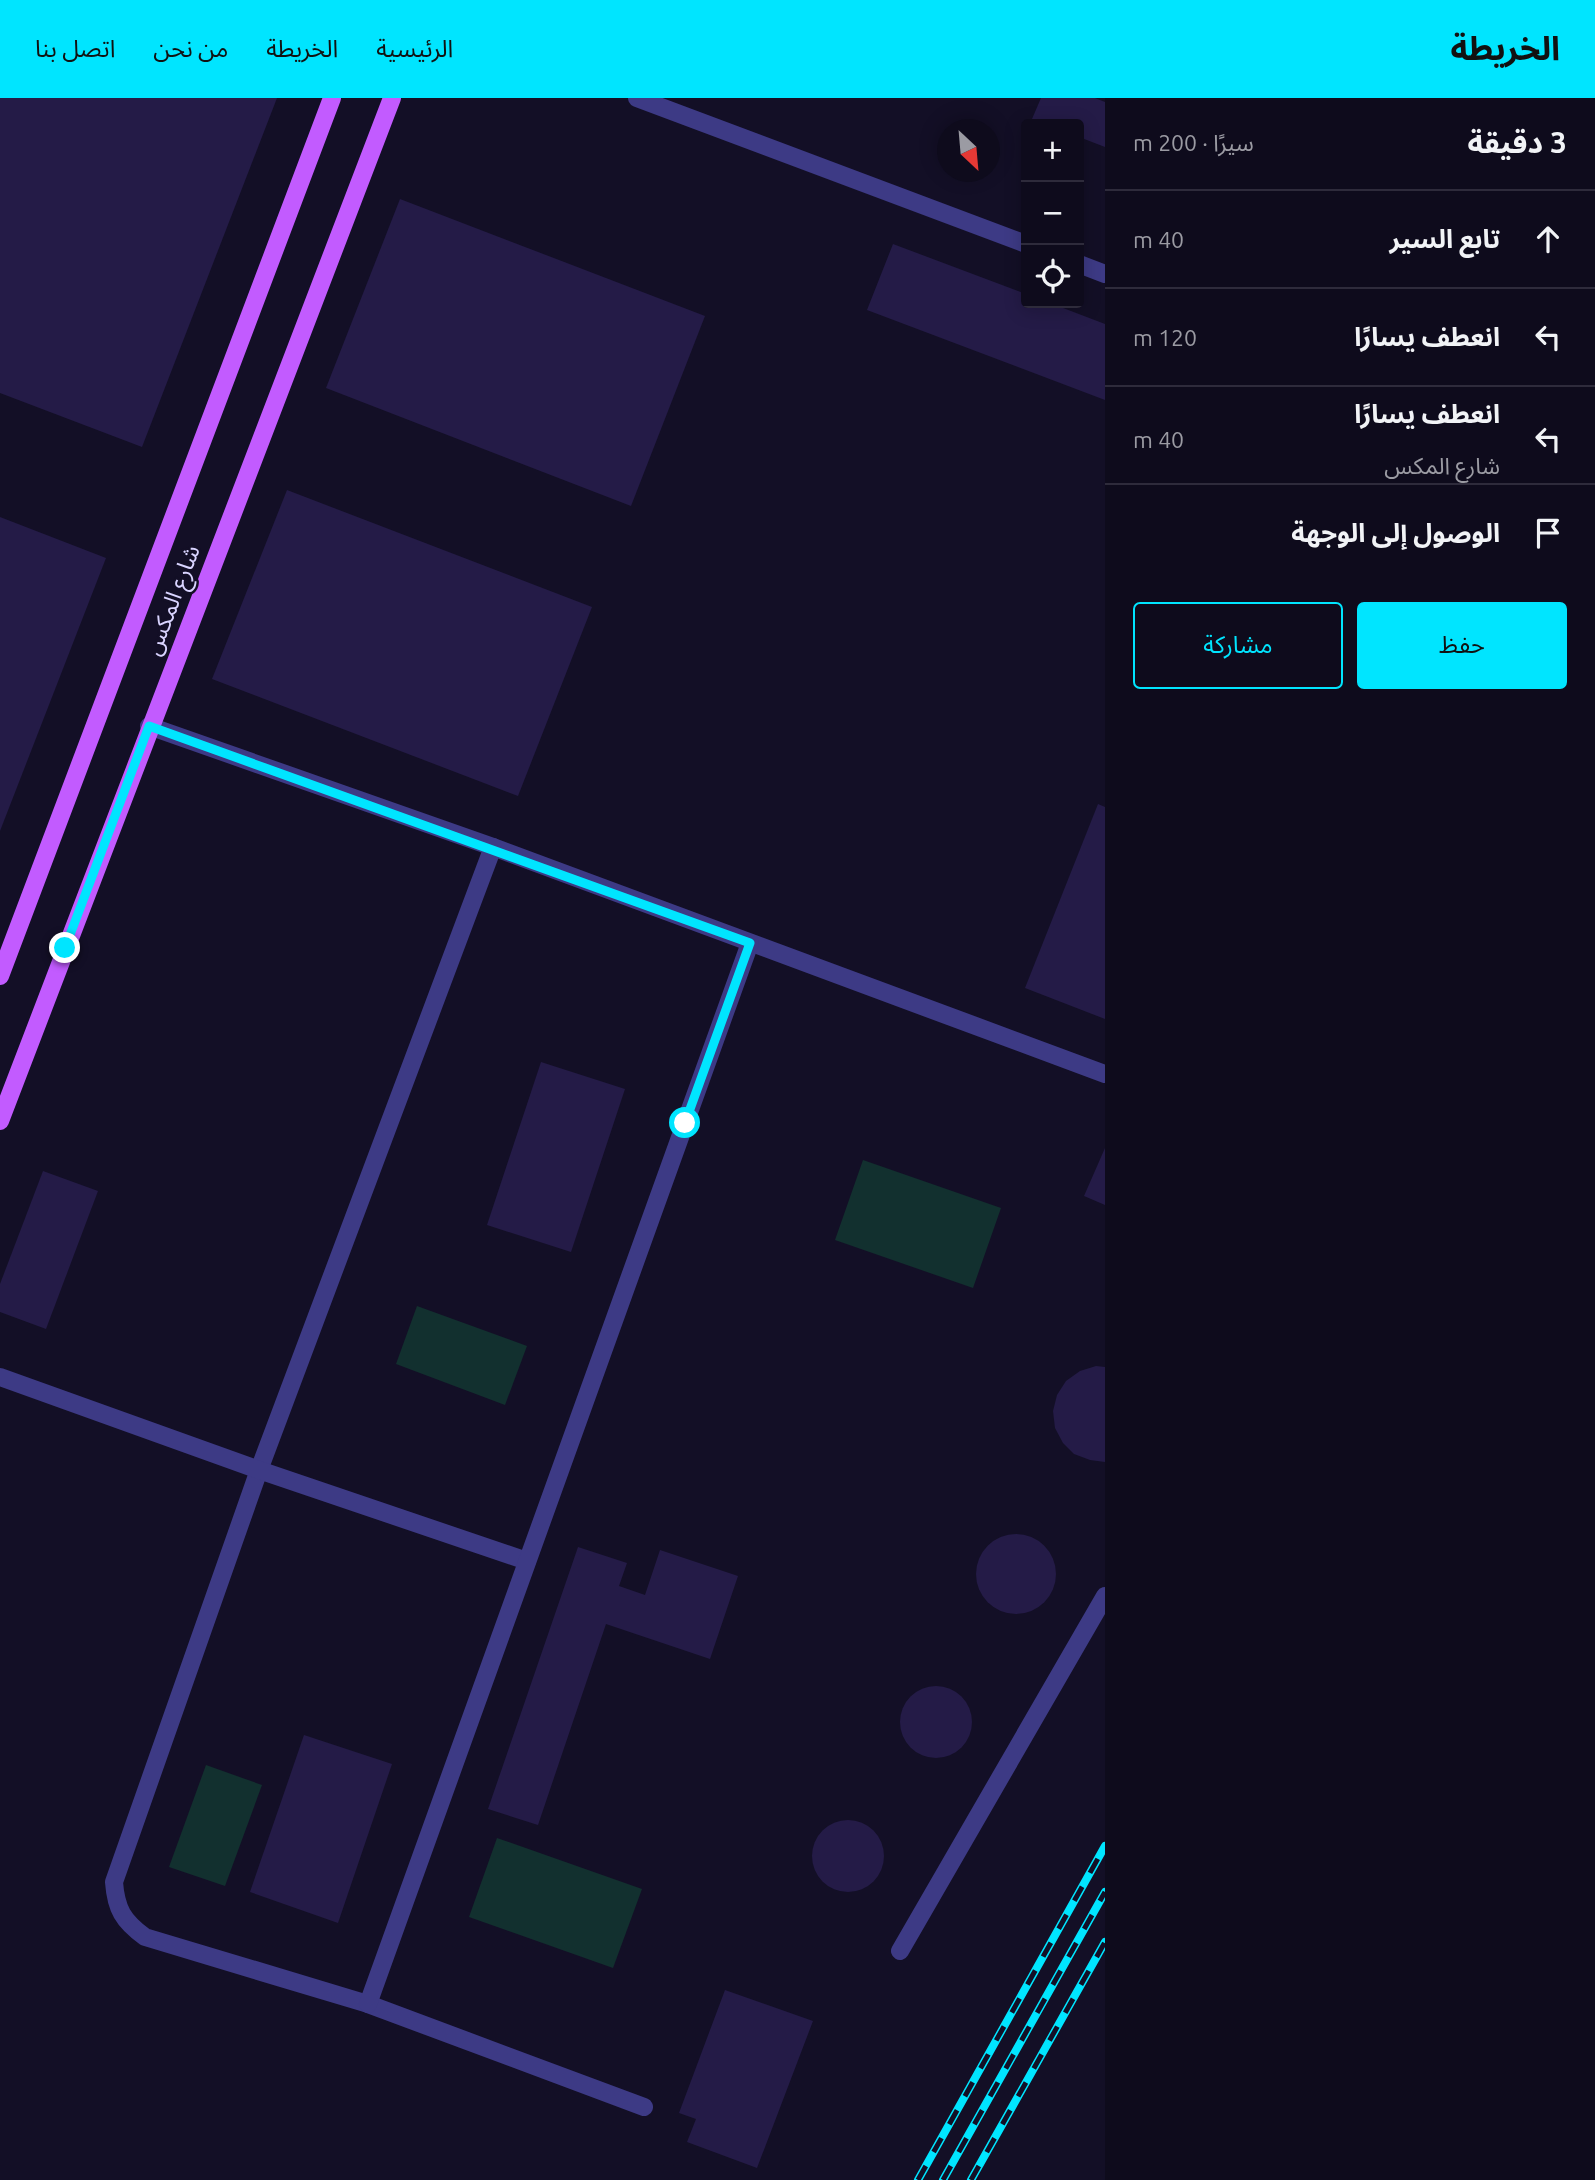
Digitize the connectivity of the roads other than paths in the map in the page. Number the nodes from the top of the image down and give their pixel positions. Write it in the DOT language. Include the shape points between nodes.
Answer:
graph roads {
  1 [pos="332,98"];
  2 [pos="392,98"];
  3 [pos="636,98"];
  4 [pos="1021,242"];
  5 [pos="1084,266"];
  6 [pos="1105,274"];
  7 [pos="149,726"];
  8 [pos="493,848"];
  9 [pos="750,943"];
  10 [pos="0,976"];
  11 [pos="1105,1074"];
  12 [pos="0,1121"];
  13 [pos="0,1377"];
  14 [pos="259,1470"];
  15 [pos="527,1561"];
  16 [pos="1105,1596"];
  17 [pos="900,1951"];
  18 [pos="368,2004"];
  19 [pos="643,2107"];
  1 -- 10 [label="main road, شارع المكس"];
  2 -- 7 [label="main road, شارع المكس"];
  3 -- 4 [label="lane"];
  5 -- 6 [label="lane"];
  7 -- 8 [label="lane"];
  7 -- 12 [label="main road, شارع المكس"];
  8 -- 9 [label="lane"];
  8 -- 14 [label="lane"];
  9 -- 11 [label="lane"];
  9 -- 15 [label="lane"];
  13 -- 14 [label="lane"];
  14 -- 15 [label="lane"];
  14 -- 18 [label="lane" via="114,1882 116,1900 123,1920 145,1937"];
  15 -- 18 [label="lane"];
  16 -- 17 [label="lane"];
  18 -- 19 [label="lane"];
}
